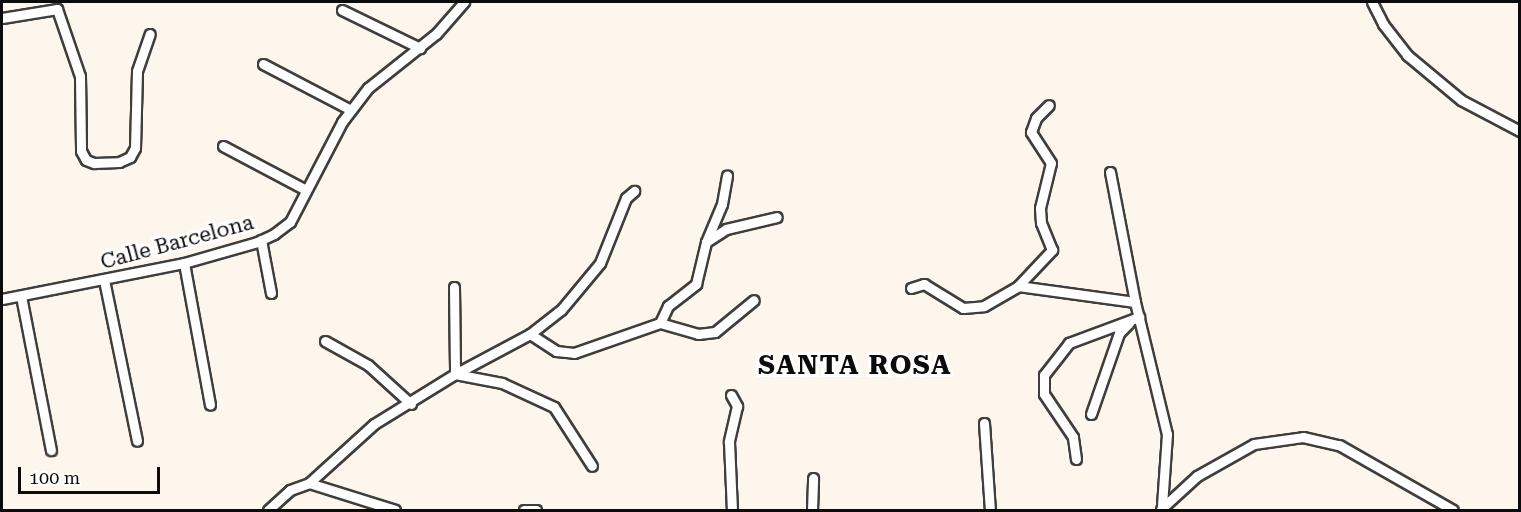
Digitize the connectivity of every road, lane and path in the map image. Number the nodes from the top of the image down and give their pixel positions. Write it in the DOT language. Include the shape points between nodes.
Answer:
graph roads {
  1 [pos="461,2"];
  2 [pos="1372,2"];
  3 [pos="56,5"];
  4 [pos="342,9"];
  5 [pos="2,18"];
  6 [pos="150,34"];
  7 [pos="420,48"];
  8 [pos="263,64"];
  9 [pos="1049,105"];
  10 [pos="351,110"];
  11 [pos="1520,131"];
  12 [pos="223,146"];
  13 [pos="1110,172"];
  14 [pos="727,175"];
  15 [pos="306,190"];
  16 [pos="634,190"];
  17 [pos="777,217"];
  18 [pos="261,240"];
  19 [pos="706,242"];
  20 [pos="184,263"];
  21 [pos="104,280"];
  22 [pos="1018,286"];
  23 [pos="454,287"];
  24 [pos="911,288"];
  25 [pos="272,293"];
  26 [pos="21,296"];
  27 [pos="2,299"];
  28 [pos="754,300"];
  29 [pos="1135,302"];
  30 [pos="1139,316"];
  31 [pos="660,323"];
  32 [pos="531,334"];
  33 [pos="325,341"];
  34 [pos="455,374"];
  35 [pos="731,395"];
  36 [pos="411,404"];
  37 [pos="210,405"];
  38 [pos="1091,414"];
  39 [pos="984,423"];
  40 [pos="137,441"];
  41 [pos="51,450"];
  42 [pos="1076,459"];
  43 [pos="592,466"];
  44 [pos="813,478"];
  45 [pos="309,483"];
  46 [pos="1161,508"];
  47 [pos="268,510"];
  48 [pos="395,510"];
  49 [pos="524,510"];
  50 [pos="536,510"];
  51 [pos="732,510"];
  52 [pos="812,510"];
  53 [pos="990,510"];
  54 [pos="1453,510"];
  1 -- 7 [label="street, Calle Barcelona"];
  2 -- 11 [label="street" via="1407,55 1461,100"];
  3 -- 5 [label="street"];
  3 -- 6 [label="street" via="80,76 81,151 86,160 94,163 119,162 130,157 135,148 138,71"];
  4 -- 7 [label="street"];
  7 -- 10 [label="street, Calle Barcelona" via="368,88"];
  8 -- 10 [label="street"];
  9 -- 22 [label="street" via="1036,118 1031,132 1051,163 1040,208 1041,223 1052,250"];
  10 -- 15 [label="street, Calle Barcelona"];
  12 -- 15 [label="street"];
  13 -- 29 [label="street"];
  14 -- 19 [label="street" via="722,204"];
  15 -- 18 [label="street, Calle Barcelona" via="290,222"];
  16 -- 32 [label="street" via="626,198 600,263 561,310"];
  17 -- 19 [label="street" via="726,229"];
  18 -- 20 [label="street, Calle Barcelona"];
  18 -- 25 [label="street"];
  19 -- 31 [label="street" via="696,284 668,306"];
  20 -- 21 [label="street, Calle Barcelona"];
  20 -- 37 [label="street"];
  21 -- 26 [label="street, Calle Barcelona"];
  21 -- 40 [label="street"];
  22 -- 24 [label="street" via="996,302 973,308 963,308 924,284"];
  22 -- 29 [label="street"];
  23 -- 34 [label="street"];
  26 -- 27 [label="street, Calle Barcelona"];
  26 -- 41 [label="street"];
  28 -- 31 [label="street" via="715,332 691,333"];
  29 -- 30 [label="street"];
  30 -- 38 [label="street" via="1119,333"];
  30 -- 42 [label="street" via="1069,343 1044,375 1044,394 1073,437"];
  30 -- 46 [label="street" via="1167,434"];
  31 -- 32 [label="street" via="574,353 556,351"];
  32 -- 34 [label="street"];
  33 -- 36 [label="street" via="368,365"];
  34 -- 36 [label="street"];
  34 -- 43 [label="street" via="502,384 554,407"];
  35 -- 51 [label="street" via="737,406 729,442"];
  36 -- 45 [label="street" via="374,424"];
  39 -- 53 [label="street"];
  44 -- 52 [label="street"];
  45 -- 47 [label="street" via="290,490"];
  45 -- 48 [label="street"];
  46 -- 54 [label="street" via="1197,476 1254,444 1303,437 1339,445"];
  49 -- 50 [label="street"];
}
